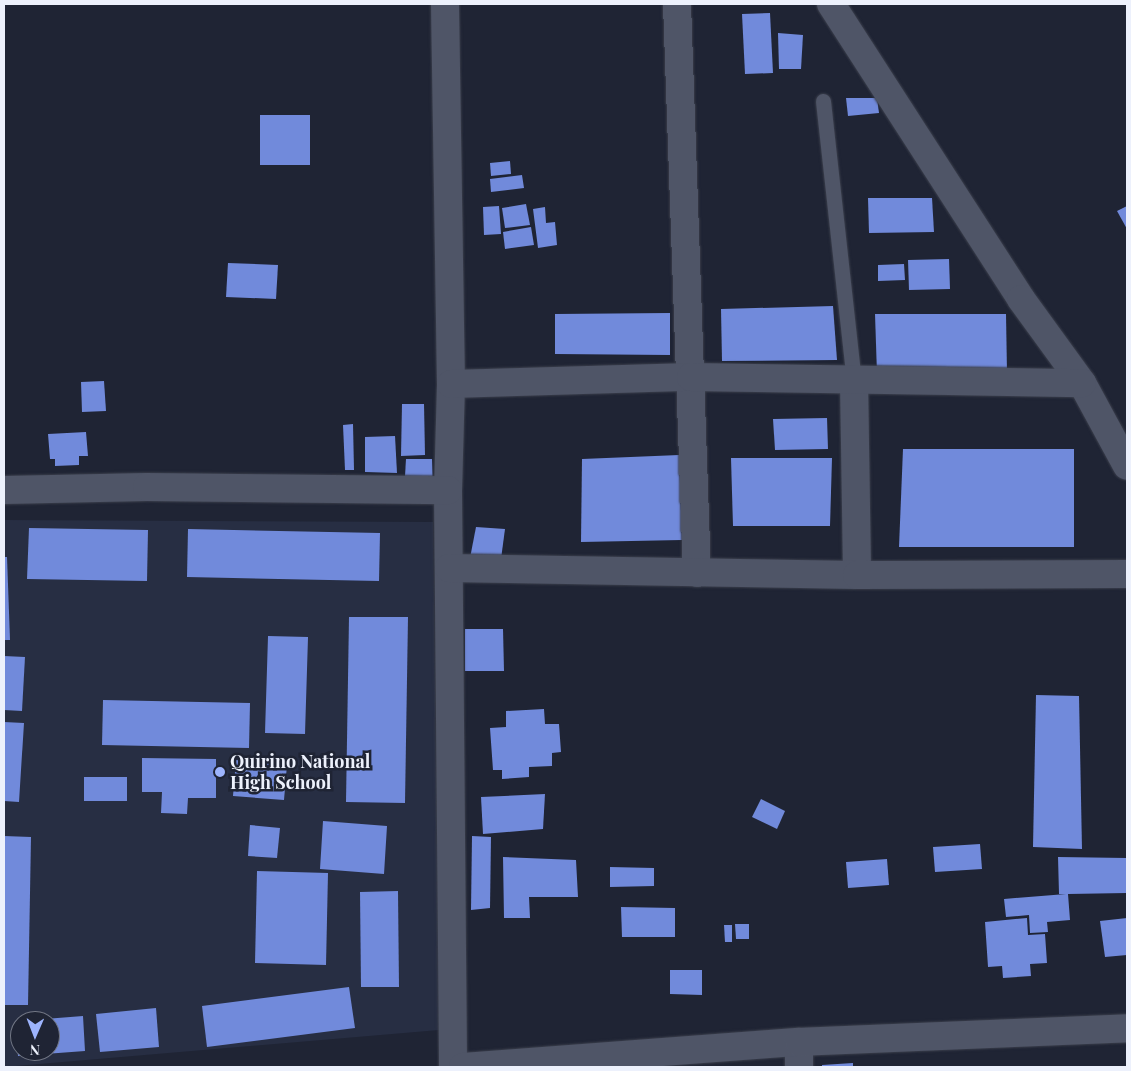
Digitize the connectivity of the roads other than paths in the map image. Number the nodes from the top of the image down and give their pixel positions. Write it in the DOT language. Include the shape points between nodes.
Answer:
graph roads {
  1 [pos="445,4"];
  2 [pos="677,4"];
  3 [pos="831,4"];
  4 [pos="824,101"];
  5 [pos="691,377"];
  6 [pos="854,380"];
  7 [pos="1082,383"];
  8 [pos="450,384"];
  9 [pos="1127,466"];
  10 [pos="4,490"];
  11 [pos="448,490"];
  12 [pos="449,568"];
  13 [pos="698,573"];
  14 [pos="1127,574"];
  15 [pos="857,575"];
  16 [pos="1127,1028"];
  17 [pos="799,1055"];
  18 [pos="453,1067"];
  19 [pos="463,1067"];
  1 -- 8 [label="street"];
  2 -- 5 [label="street"];
  3 -- 7 [label="street" via="1021,299"];
  4 -- 6 [label="lane"];
  5 -- 6 [label="street"];
  5 -- 8 [label="street"];
  5 -- 13 [label="street"];
  6 -- 7 [label="street"];
  6 -- 15 [label="street"];
  7 -- 9 [label="street"];
  8 -- 11 [label="street"];
  10 -- 11 [label="street"];
  11 -- 12 [label="street"];
  12 -- 13 [label="street"];
  12 -- 18 [label="street"];
  13 -- 15 [label="street"];
  14 -- 15 [label="street"];
  16 -- 17 [label="street"];
  17 -- 19 [label="street"];
}
